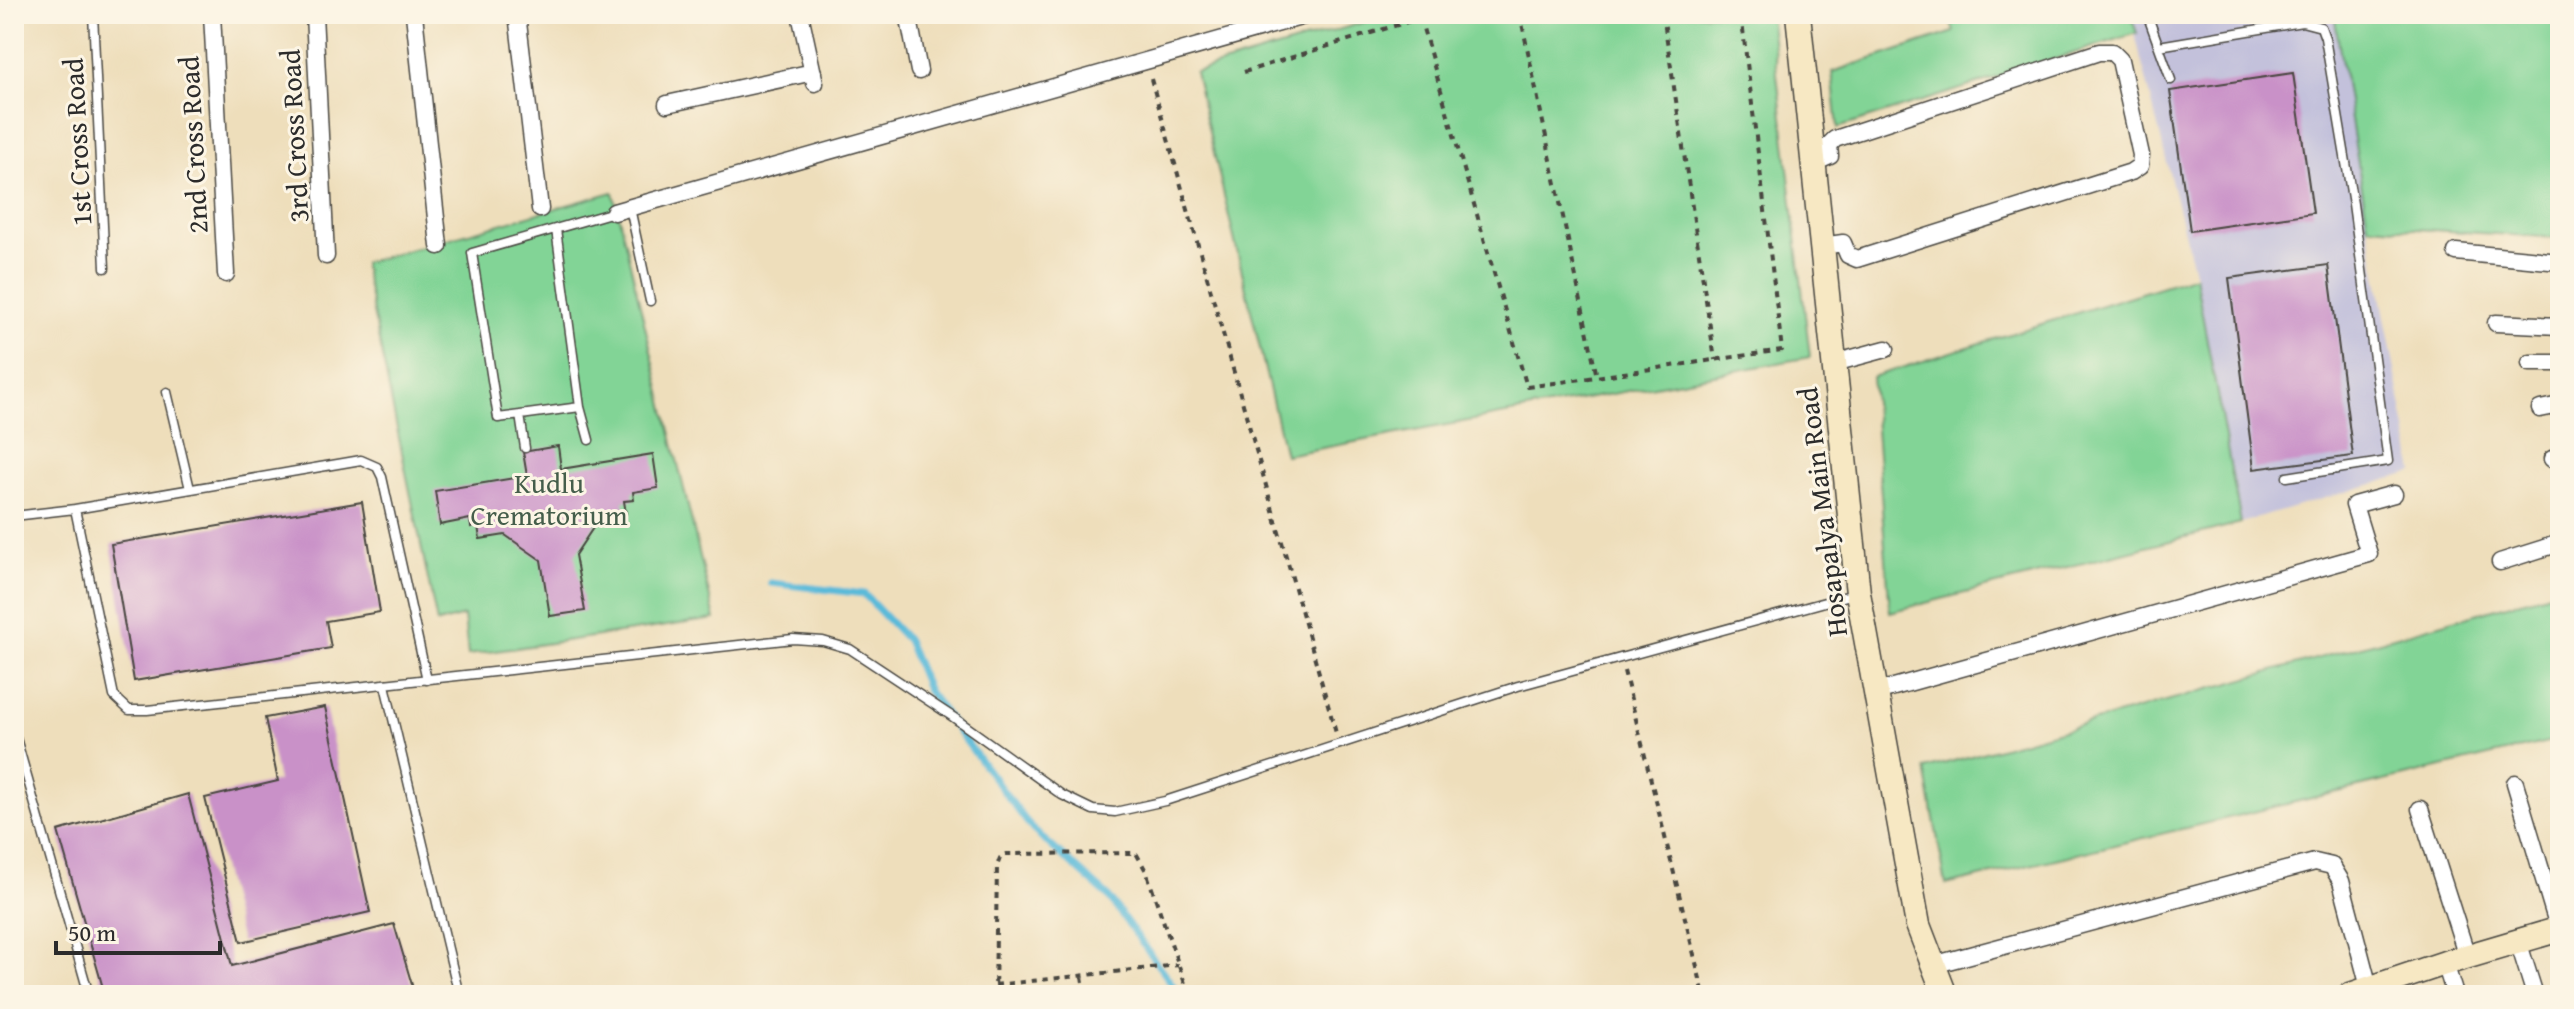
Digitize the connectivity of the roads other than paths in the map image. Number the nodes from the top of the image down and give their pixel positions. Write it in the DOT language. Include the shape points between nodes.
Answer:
graph roads {
  1 [pos="93,14"];
  2 [pos="212,14"];
  3 [pos="314,14"];
  4 [pos="414,14"];
  5 [pos="517,14"];
  6 [pos="800,14"];
  7 [pos="908,14"];
  8 [pos="1311,14"];
  9 [pos="1798,14"];
  10 [pos="2147,14"];
  11 [pos="2159,46"];
  12 [pos="919,71"];
  13 [pos="2171,80"];
  14 [pos="667,104"];
  15 [pos="1814,163"];
  16 [pos="540,209"];
  17 [pos="622,210"];
  18 [pos="556,229"];
  19 [pos="439,246"];
  20 [pos="1822,246"];
  21 [pos="2456,252"];
  22 [pos="326,256"];
  23 [pos="2560,262"];
  24 [pos="105,268"];
  25 [pos="226,274"];
  26 [pos="650,301"];
  27 [pos="2496,323"];
  28 [pos="2560,326"];
  29 [pos="1886,349"];
  30 [pos="1834,363"];
  31 [pos="2530,363"];
  32 [pos="2560,363"];
  33 [pos="167,392"];
  34 [pos="2560,405"];
  35 [pos="580,407"];
  36 [pos="2540,409"];
  37 [pos="520,415"];
  38 [pos="589,440"];
  39 [pos="525,448"];
  40 [pos="2287,477"];
  41 [pos="190,489"];
  42 [pos="2394,494"];
  43 [pos="75,509"];
  44 [pos="14,516"];
  45 [pos="2560,543"];
  46 [pos="2500,562"];
  47 [pos="1858,593"];
  48 [pos="427,680"];
  49 [pos="385,685"];
  50 [pos="1876,692"];
  51 [pos="14,731"];
  52 [pos="2515,783"];
  53 [pos="2420,809"];
  54 [pos="2559,929"];
  55 [pos="2518,941"];
  56 [pos="2456,959"];
  57 [pos="1933,965"];
  58 [pos="2363,993"];
  59 [pos="89,995"];
  60 [pos="459,995"];
  61 [pos="1945,995"];
  62 [pos="2455,995"];
  63 [pos="2535,995"];
  1 -- 24 [label="lane, 1st Cross Road"];
  2 -- 25 [label="street, 2nd Cross Road"];
  3 -- 22 [label="street, 3rd Cross Road"];
  4 -- 19 [label="street"];
  5 -- 16 [label="street"];
  6 -- 14 [label="street" via="814,78"];
  7 -- 12 [label="street"];
  8 -- 17 [label="street"];
  9 -- 15 [label="street, Hosapalya Main Road"];
  10 -- 11 [label="lane"];
  11 -- 13 [label="lane"];
  11 -- 40 [label="lane" via="2302,22 2321,27 2325,38 2388,461"];
  15 -- 20 [label="street, Hosapalya Main Road"];
  15 -- 20 [label="street" via="1830,156 1829,145 1835,139 2099,52 2112,52 2120,60 2141,155 2140,166 2131,172 1857,259 1848,255 1843,243"];
  17 -- 18 [label="lane"];
  17 -- 26 [label="lane"];
  18 -- 35 [label="lane"];
  18 -- 37 [label="lane" via="472,253 498,418"];
  20 -- 30 [label="street, Hosapalya Main Road"];
  21 -- 23 [label="street"];
  27 -- 28 [label="street"];
  29 -- 30 [label="street"];
  30 -- 47 [label="street, Hosapalya Main Road"];
  31 -- 32 [label="street"];
  33 -- 41 [label="lane"];
  34 -- 36 [label="street"];
  35 -- 37 [label="lane"];
  35 -- 38 [label="lane"];
  37 -- 39 [label="lane"];
  41 -- 43 [label="lane"];
  41 -- 48 [label="lane" via="361,460 377,467"];
  42 -- 50 [label="street" via="2354,505 2369,554"];
  43 -- 44 [label="lane"];
  43 -- 49 [label="lane" via="114,696 129,710"];
  45 -- 46 [label="street"];
  47 -- 48 [label="lane" via="1518,686 1165,801 1115,812 1093,810 1062,795 850,649 823,641 793,639"];
  47 -- 50 [label="street, Hosapalya Main Road"];
  48 -- 49 [label="lane"];
  49 -- 60 [label="lane"];
  50 -- 57 [label="street, Hosapalya Main Road" via="1918,925"];
  51 -- 59 [label="lane"];
  52 -- 54 [label="street"];
  53 -- 56 [label="street"];
  54 -- 55 [label="street"];
  55 -- 56 [label="street"];
  55 -- 63 [label="street"];
  56 -- 58 [label="street"];
  56 -- 62 [label="street"];
  57 -- 58 [label="street" via="2315,862 2332,866 2341,881"];
  57 -- 61 [label="street, Hosapalya Main Road"];
}
